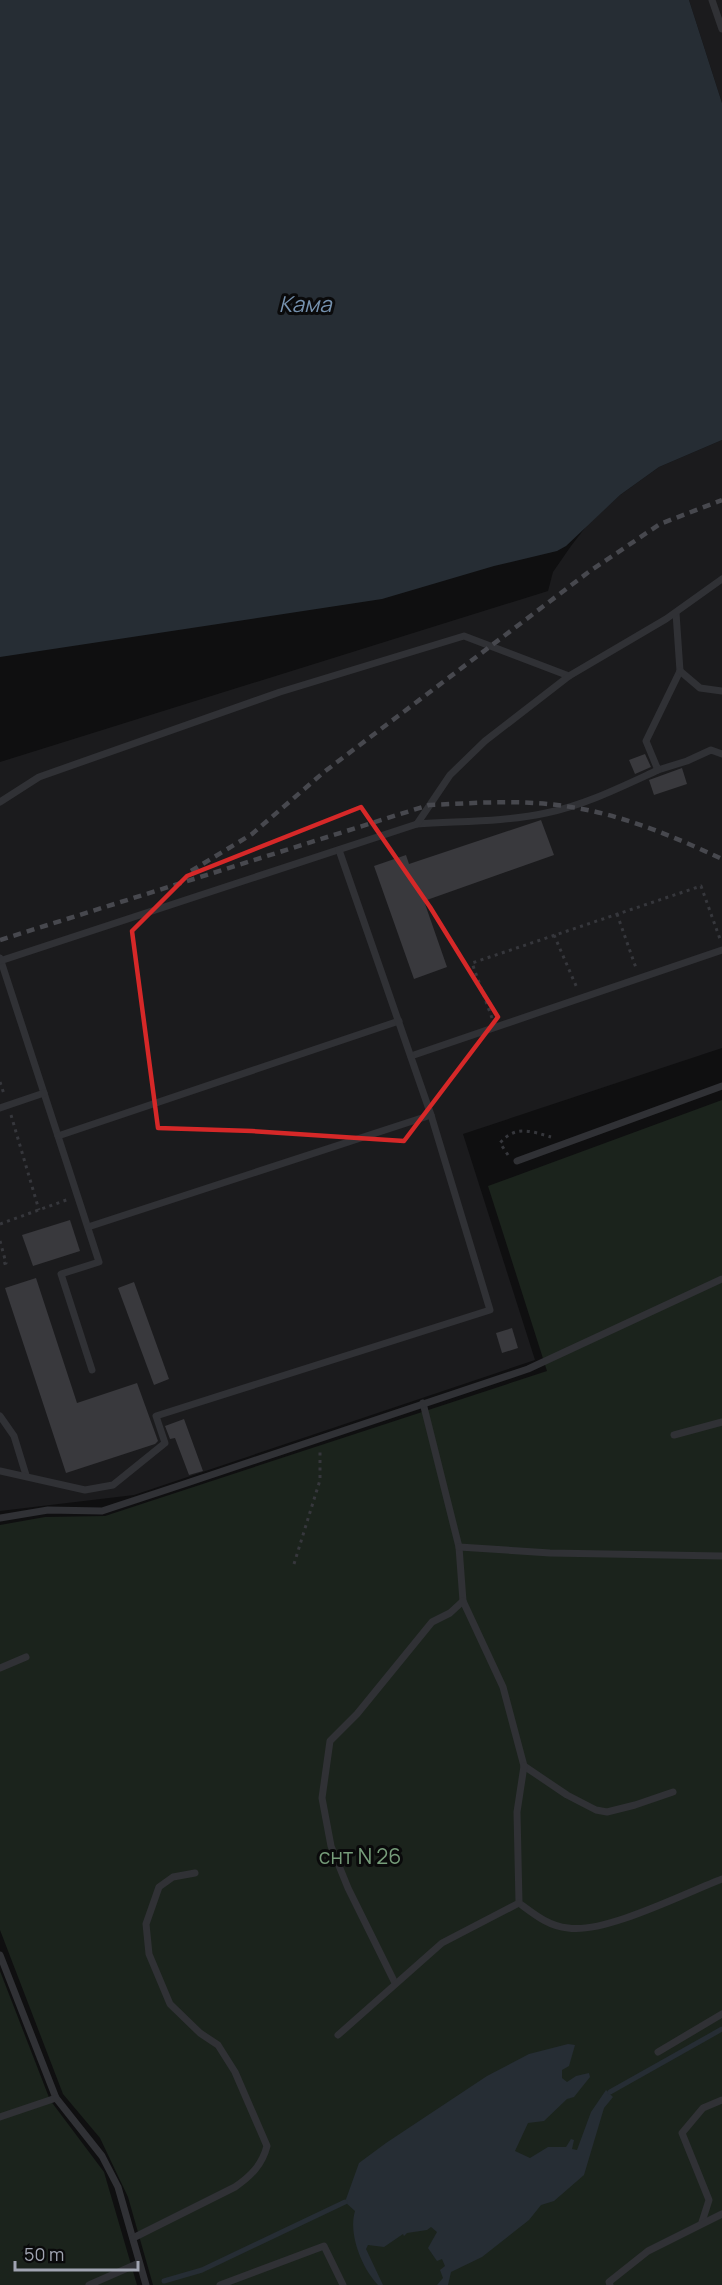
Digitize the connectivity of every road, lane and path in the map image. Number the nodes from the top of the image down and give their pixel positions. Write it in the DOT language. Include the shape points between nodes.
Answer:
graph roads {
  1 [pos="712,0"];
  2 [pos="722,29"];
  3 [pos="722,579"];
  4 [pos="676,613"];
  5 [pos="680,671"];
  6 [pos="569,676"];
  7 [pos="722,691"];
  8 [pos="722,754"];
  9 [pos="658,770"];
  10 [pos="0,802"];
  11 [pos="417,824"];
  12 [pos="339,850"];
  13 [pos="617,914"];
  14 [pos="554,934"];
  15 [pos="722,944"];
  16 [pos="722,950"];
  17 [pos="0,960"];
  18 [pos="640,978"];
  19 [pos="581,998"];
  20 [pos="399,1021"];
  21 [pos="496,1028"];
  22 [pos="411,1056"];
  23 [pos="0,1082"];
  24 [pos="722,1086"];
  25 [pos="44,1093"];
  26 [pos="8,1105"];
  27 [pos="0,1108"];
  28 [pos="431,1115"];
  29 [pos="58,1136"];
  30 [pos="566,1142"];
  31 [pos="517,1161"];
  32 [pos="78,1196"];
  33 [pos="39,1210"];
  34 [pos="0,1224"];
  35 [pos="88,1227"];
  36 [pos="0,1241"];
  37 [pos="0,1265"];
  38 [pos="722,1279"];
  39 [pos="92,1370"];
  40 [pos="423,1403"];
  41 [pos="0,1416"];
  42 [pos="722,1422"];
  43 [pos="674,1435"];
  44 [pos="320,1438"];
  45 [pos="0,1471"];
  46 [pos="26,1475"];
  47 [pos="0,1518"];
  48 [pos="459,1547"];
  49 [pos="722,1556"];
  50 [pos="294,1564"];
  51 [pos="463,1601"];
  52 [pos="26,1657"];
  53 [pos="0,1668"];
  54 [pos="524,1766"];
  55 [pos="673,1792"];
  56 [pos="195,1873"];
  57 [pos="722,1879"];
  58 [pos="519,1903"];
  59 [pos="0,1955"];
  60 [pos="395,1983"];
  61 [pos="722,2014"];
  62 [pos="338,2035"];
  63 [pos="658,2052"];
  64 [pos="56,2098"];
  65 [pos="722,2100"];
  66 [pos="0,2117"];
  67 [pos="722,2214"];
  68 [pos="702,2222"];
  69 [pos="133,2238"];
  70 [pos="139,2263"];
  71 [pos="89,2285"];
  72 [pos="146,2285"];
  73 [pos="220,2285"];
  74 [pos="343,2285"];
  75 [pos="610,2285"];
  1 -- 2 [label="lane"];
  3 -- 4 [label="lane"];
  4 -- 5 [label="lane"];
  4 -- 6 [label="lane"];
  5 -- 7 [label="lane" via="699,688"];
  5 -- 9 [label="lane" via="646,741"];
  6 -- 10 [label="lane" via="464,636 280,692 39,777"];
  6 -- 11 [label="lane" via="485,741 450,775"];
  8 -- 9 [label="lane" via="711,750"];
  9 -- 11 [label="lane" via="612,792 545,813"];
  11 -- 12 [label="lane"];
  12 -- 17 [label="lane"];
  12 -- 20 [label="lane"];
  13 -- 14 [label="path"];
  13 -- 15 [label="path" via="701,885"];
  13 -- 18 [label="path"];
  14 -- 19 [label="path"];
  14 -- 21 [label="path" via="472,963"];
  16 -- 18 [label="lane"];
  17 -- 25 [label="lane"];
  18 -- 19 [label="lane"];
  19 -- 21 [label="lane"];
  20 -- 22 [label="lane"];
  20 -- 29 [label="lane"];
  21 -- 22 [label="lane"];
  22 -- 28 [label="lane"];
  23 -- 26 [label="path"];
  24 -- 30 [label="lane"];
  25 -- 26 [label="lane"];
  25 -- 29 [label="lane"];
  26 -- 27 [label="lane"];
  26 -- 33 [label="path"];
  28 -- 35 [label="lane"];
  28 -- 46 [label="lane" via="490,1310 156,1416 165,1443 113,1485 85,1490"];
  29 -- 32 [label="lane"];
  30 -- 31 [label="lane"];
  30 -- 31 [label="path" via="519,1130 508,1133 500,1143 506,1154"];
  32 -- 33 [label="path"];
  32 -- 35 [label="lane"];
  33 -- 34 [label="path"];
  35 -- 39 [label="lane" via="99,1262 61,1274"];
  36 -- 37 [label="path" via="6,1263"];
  38 -- 40 [label="lane" via="528,1369"];
  40 -- 44 [label="lane"];
  40 -- 48 [label="lane"];
  41 -- 46 [label="lane" via="14,1436"];
  42 -- 43 [label="lane"];
  44 -- 47 [label="lane" via="102,1511 48,1510"];
  44 -- 50 [label="path" via="321,1480"];
  45 -- 46 [label="lane"];
  48 -- 49 [label="lane" via="573,1554"];
  48 -- 51 [label="lane"];
  51 -- 54 [label="lane" via="503,1687"];
  51 -- 60 [label="lane" via="432,1622 330,1741 322,1798 331,1846"];
  52 -- 53 [label="lane"];
  54 -- 55 [label="lane" via="596,1810 608,1812"];
  54 -- 58 [label="lane" via="517,1812"];
  56 -- 69 [label="lane" via="173,1877 159,1887 146,1924 149,1954 170,2004 218,2045 235,2072 267,2146 264,2159 235,2187"];
  57 -- 58 [label="lane" via="598,1926 569,1929 546,1922"];
  58 -- 60 [label="lane" via="442,1943"];
  59 -- 64 [label="lane"];
  60 -- 62 [label="lane"];
  61 -- 63 [label="lane"];
  64 -- 66 [label="lane"];
  64 -- 69 [label="lane" via="102,2156 118,2187"];
  65 -- 68 [label="lane" via="703,2108 682,2133 709,2200"];
  67 -- 68 [label="lane"];
  68 -- 75 [label="lane" via="648,2251"];
  69 -- 70 [label="lane"];
  70 -- 71 [label="lane"];
  70 -- 72 [label="lane"];
  73 -- 74 [label="lane" via="324,2246"];
}
